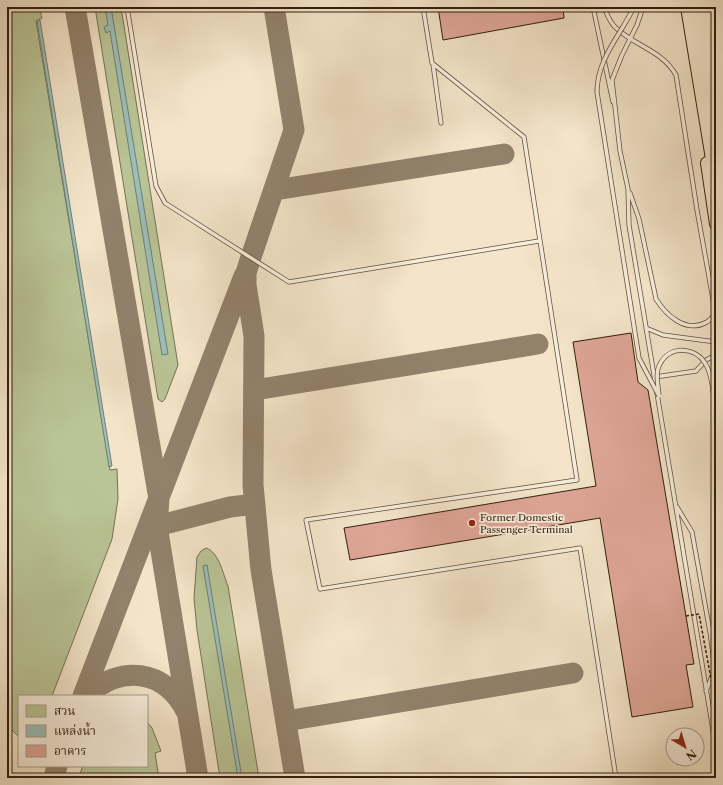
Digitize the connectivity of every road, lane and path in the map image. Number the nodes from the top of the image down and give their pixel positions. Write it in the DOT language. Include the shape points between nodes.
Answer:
graph roads {
  1 [pos="127,7"];
  2 [pos="423,7"];
  3 [pos="593,7"];
  4 [pos="604,7"];
  5 [pos="634,7"];
  6 [pos="643,7"];
  7 [pos="684,7"];
  8 [pos="688,7"];
  9 [pos="701,7"];
  10 [pos="710,7"];
  11 [pos="631,39"];
  12 [pos="716,44"];
  13 [pos="432,63"];
  14 [pos="716,97"];
  15 [pos="617,112"];
  16 [pos="441,122"];
  17 [pos="716,177"];
  18 [pos="628,189"];
  19 [pos="716,224"];
  20 [pos="539,241"];
  21 [pos="716,314"];
  22 [pos="716,326"];
  23 [pos="646,328"];
  24 [pos="716,342"];
  25 [pos="716,352"];
  26 [pos="716,355"];
  27 [pos="654,378"];
  28 [pos="659,396"];
  29 [pos="716,421"];
  30 [pos="686,616"];
  31 [pos="706,692"];
  32 [pos="716,706"];
  33 [pos="716,749"];
  34 [pos="716,762"];
  35 [pos="616,778"];
  1 -- 20 [label="lane" via="156,186 160,197 165,203 289,282"];
  2 -- 13 [label="lane"];
  3 -- 15 [label="lane" via="609,88"];
  4 -- 11 [label="lane" via="615,27"];
  5 -- 28 [label="lane, bridge" via="600,66 597,92 639,358"];
  6 -- 11 [label="lane"];
  7 -- 19 [label="highway"];
  8 -- 17 [label="highway"];
  9 -- 14 [label="highway"];
  10 -- 12 [label="highway"];
  11 -- 15 [label="lane" via="612,80"];
  11 -- 21 [label="lane" via="661,56 676,75 695,202"];
  13 -- 16 [label="lane"];
  13 -- 20 [label="lane" via="524,136"];
  15 -- 18 [label="lane" via="620,151"];
  18 -- 21 [label="lane, bridge" via="639,219 656,299 664,311 682,323 694,325 706,322"];
  18 -- 23 [label="lane" via="629,225"];
  20 -- 35 [label="lane" via="577,480 306,520 320,589 580,548"];
  22 -- 25 [label="lane, bridge"];
  23 -- 24 [label="lane" via="663,335"];
  23 -- 27 [label="lane"];
  26 -- 27 [label="lane" via="706,360 696,371"];
  27 -- 31 [label="lane"];
  28 -- 29 [label="lane, bridge" via="660,364 668,354 679,350 696,353 710,373"];
  28 -- 31 [label="lane" via="677,509 692,532 710,632 715,669"];
  30 -- 32 [label="path, bridge" via="699,614"];
  31 -- 33 [label="lane"];
  33 -- 34 [label="lane"];
}
